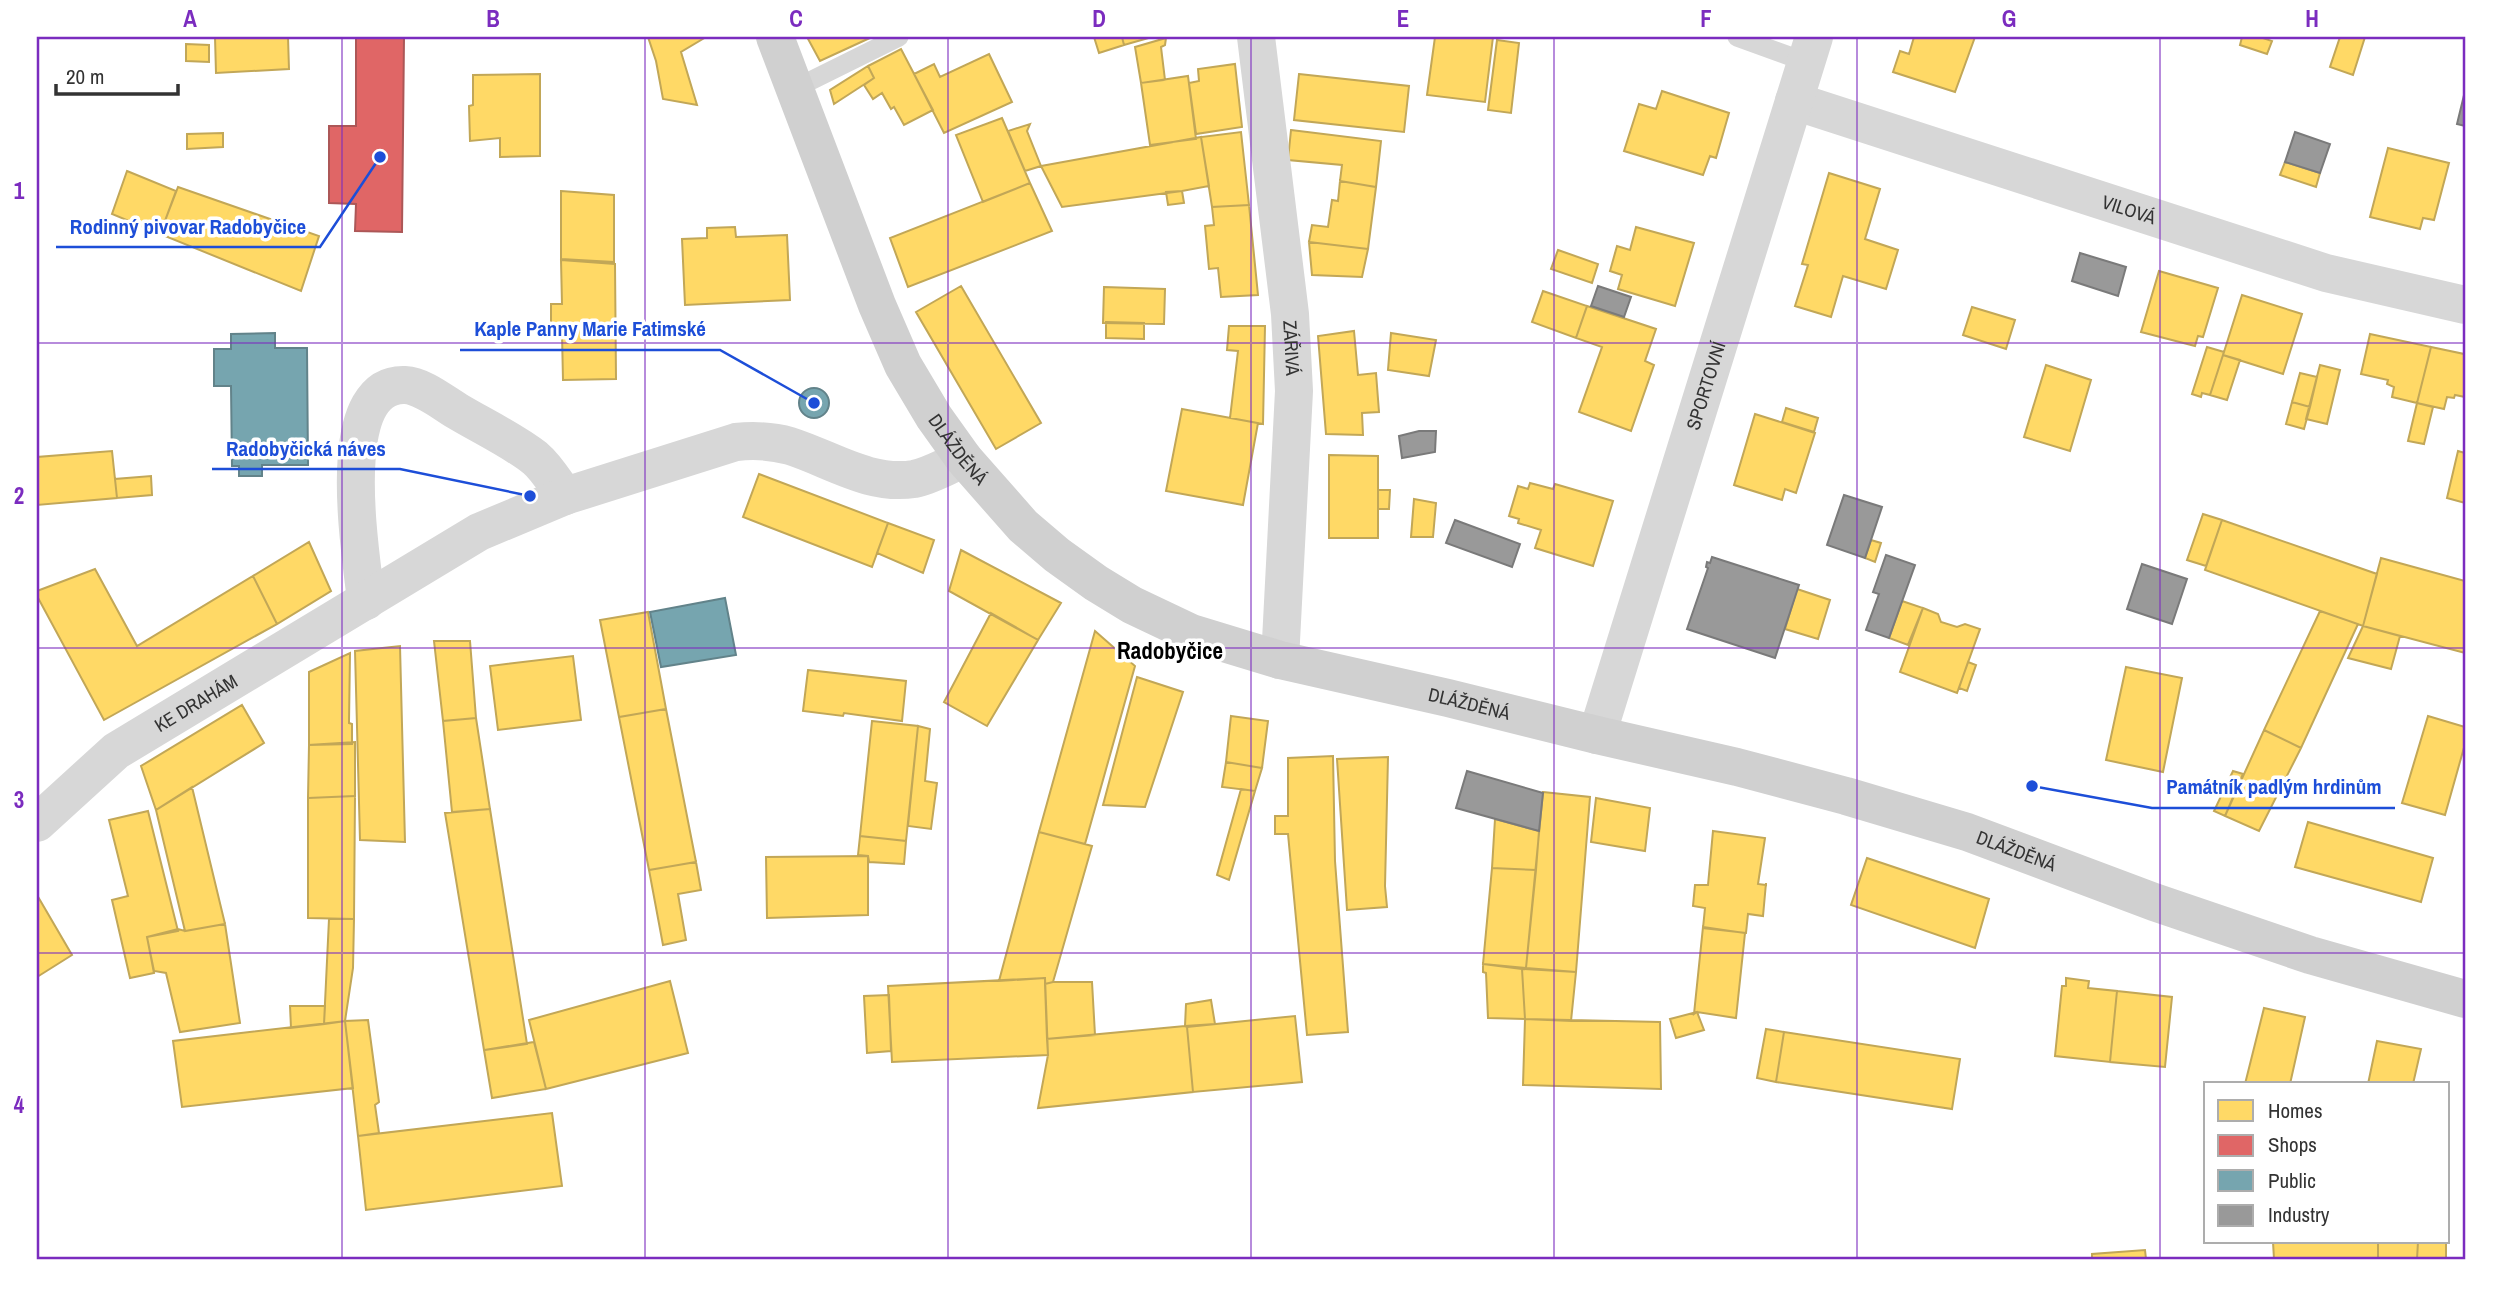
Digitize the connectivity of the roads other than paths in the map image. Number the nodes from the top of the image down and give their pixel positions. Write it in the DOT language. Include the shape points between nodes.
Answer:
graph roads {
  1 [pos="775,37"];
  2 [pos="899,37"];
  3 [pos="1256,37"];
  4 [pos="1737,37"];
  5 [pos="1792,47"];
  6 [pos="796,88"];
  7 [pos="1794,101"];
  8 [pos="2465,305"];
  9 [pos="964,458"];
  10 [pos="565,496"];
  11 [pos="366,601"];
  12 [pos="1280,660"];
  13 [pos="1597,735"];
  14 [pos="37,823"];
  15 [pos="2465,999"];
  1 -- 6 [label="street, DLÁŽDĚNÁ"];
  2 -- 6 [label="lane"];
  3 -- 12 [label="street, ZÁŘIVÁ" via="1290,314 1294,391"];
  4 -- 5 [label="lane"];
  5 -- 7 [label="street, SPORTOVNÍ"];
  6 -- 9 [label="street, DLÁŽDĚNÁ" via="903,365"];
  7 -- 8 [label="street, VILOVÁ" via="2326,273"];
  7 -- 13 [label="street, SPORTOVNÍ"];
  9 -- 10 [label="street, KE DRAHÁM" via="916,479 888,480 789,446 761,440 736,442"];
  9 -- 12 [label="street, DLÁŽDĚNÁ" via="1023,526 1096,583 1191,633"];
  10 -- 11 [label="street, KE DRAHÁM" via="479,533"];
  10 -- 11 [label="street" via="536,459 429,394 405,385 388,388 370,402 356,455"];
  11 -- 14 [label="street, KE DRAHÁM" via="116,751"];
  12 -- 13 [label="street, DLÁŽDĚNÁ"];
  13 -- 15 [label="street, DLÁŽDĚNÁ" via="1749,770 1967,832 2310,955"];
}
